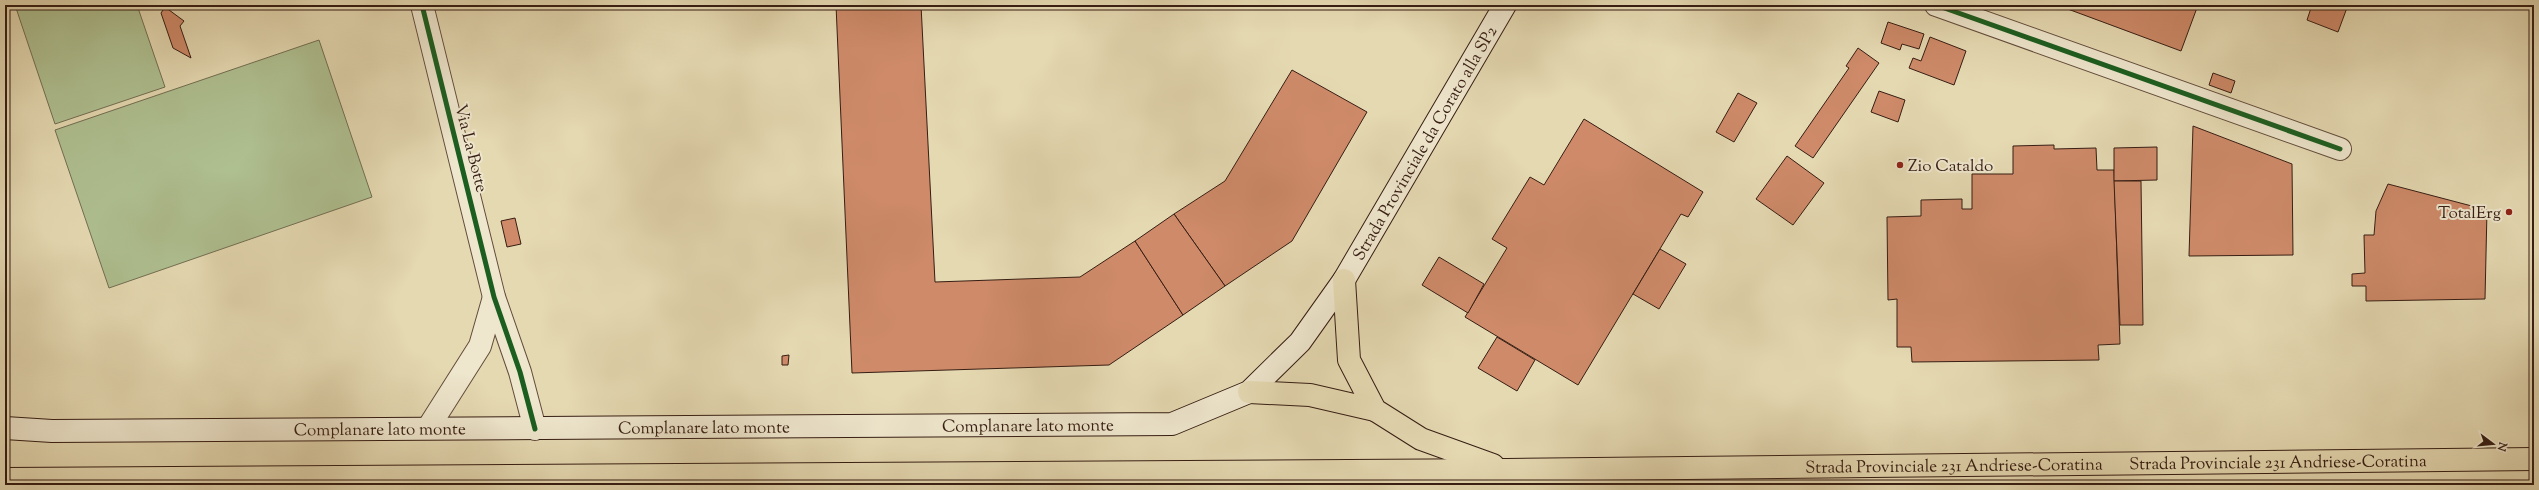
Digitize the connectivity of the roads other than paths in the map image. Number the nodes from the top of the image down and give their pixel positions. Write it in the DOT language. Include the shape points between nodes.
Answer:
graph roads {
  1 [pos="422,5"];
  2 [pos="1504,5"];
  3 [pos="1936,5"];
  4 [pos="2340,149"];
  5 [pos="1344,280"];
  6 [pos="494,297"];
  7 [pos="1249,392"];
  8 [pos="1375,410"];
  9 [pos="5,428"];
  10 [pos="428,428"];
  11 [pos="535,430"];
  12 [pos="2534,458"];
  13 [pos="1507,470"];
  14 [pos="5,479"];
  1 -- 6 [label="main road, Via La Botte"];
  2 -- 5 [label="main road, Strada Provinciale da Corato alla SP2"];
  3 -- 4 [label="main road"];
  5 -- 7 [label="main road, Complanare lato monte" via="1300,342"];
  5 -- 8 [label="highway" via="1349,360"];
  6 -- 10 [label="main road" via="480,346"];
  6 -- 11 [label="main road, Via La Botte" via="520,372"];
  7 -- 8 [label="highway" via="1310,396"];
  7 -- 11 [label="main road, Complanare lato monte" via="1172,424"];
  8 -- 13 [label="highway" via="1421,439"];
  9 -- 10 [label="main road, Complanare lato monte" via="52,431"];
  10 -- 11 [label="main road, Complanare lato monte"];
  12 -- 13 [label="highway, Strada Provinciale 231 Andriese-Coratina"];
  13 -- 14 [label="highway, Strada Provinciale 231 Andriese-Coratina"];
}
